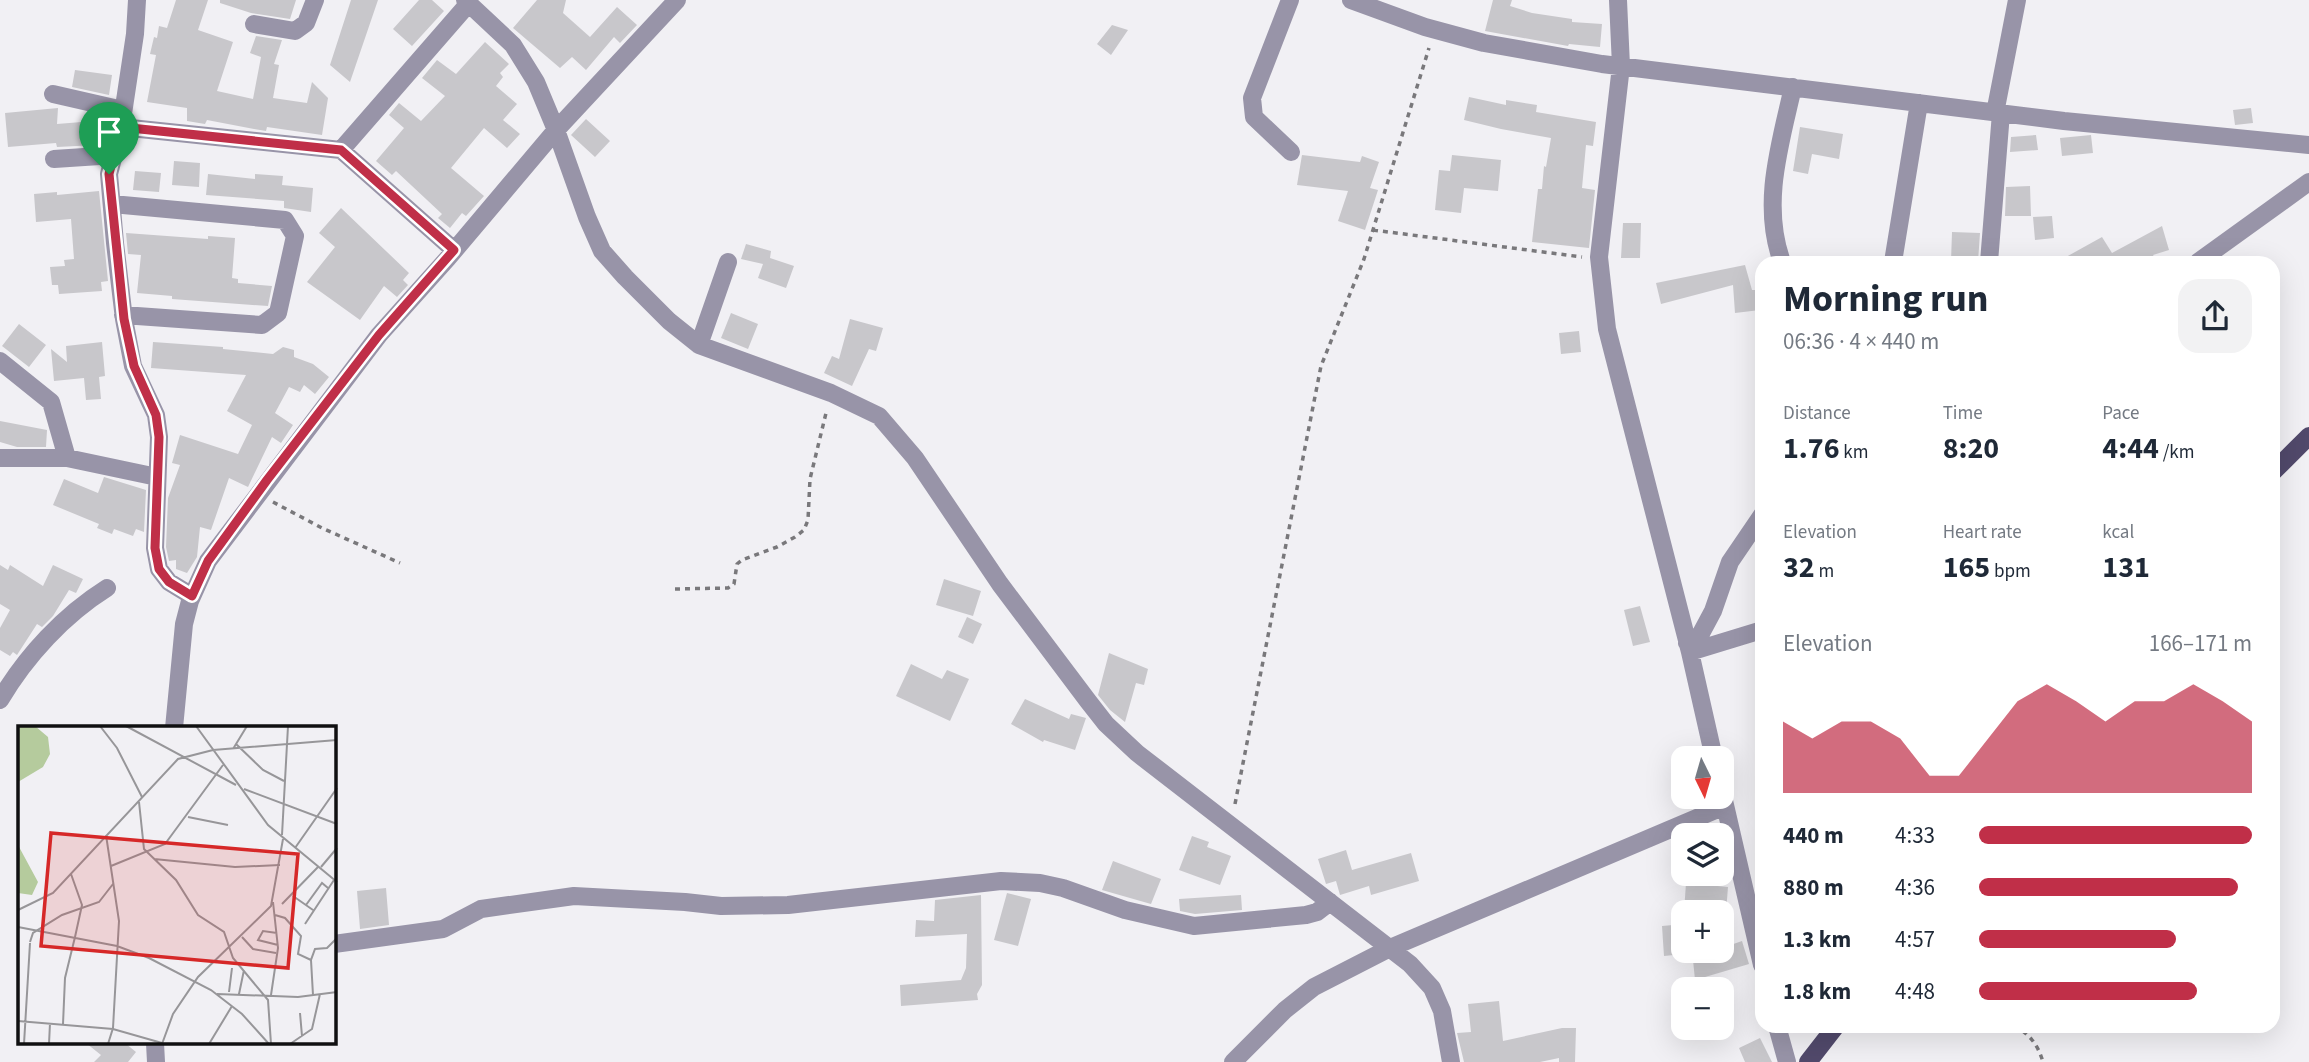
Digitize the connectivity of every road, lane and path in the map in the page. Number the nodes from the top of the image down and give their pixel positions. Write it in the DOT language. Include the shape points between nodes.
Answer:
graph roads {
  1 [pos="137,0"];
  2 [pos="315,0"];
  3 [pos="677,0"];
  4 [pos="1290,0"];
  5 [pos="1351,0"];
  6 [pos="1618,0"];
  7 [pos="2017,0"];
  8 [pos="467,2"];
  9 [pos="254,24"];
  10 [pos="1435,29"];
  11 [pos="1621,66"];
  12 [pos="1793,87"];
  13 [pos="53,94"];
  14 [pos="1919,103"];
  15 [pos="1998,113"];
  16 [pos="122,119"];
  17 [pos="556,130"];
  18 [pos="2309,145"];
  19 [pos="341,150"];
  20 [pos="1291,152"];
  21 [pos="115,155"];
  22 [pos="54,159"];
  23 [pos="2309,182"];
  24 [pos="112,204"];
  25 [pos="1373,230"];
  26 [pos="454,250"];
  27 [pos="1780,256"];
  28 [pos="1894,256"];
  29 [pos="1989,256"];
  30 [pos="2207,256"];
  31 [pos="1599,257"];
  32 [pos="728,262"];
  33 [pos="124,315"];
  34 [pos="699,345"];
  35 [pos="0,361"];
  36 [pos="831,393"];
  37 [pos="2309,436"];
  38 [pos="0,458"];
  39 [pos="67,458"];
  40 [pos="2280,465"];
  41 [pos="157,477"];
  42 [pos="257,494"];
  43 [pos="1755,525"];
  44 [pos="400,563"];
  45 [pos="107,588"];
  46 [pos="675,589"];
  47 [pos="192,596"];
  48 [pos="1755,632"];
  49 [pos="1689,648"];
  50 [pos="7,672"];
  51 [pos="0,700"];
  52 [pos="174,726"];
  53 [pos="1711,746"];
  54 [pos="1701,809"];
  55 [pos="1725,809"];
  56 [pos="1231,825"];
  57 [pos="1331,902"];
  58 [pos="1755,935"];
  59 [pos="336,944"];
  60 [pos="1390,948"];
  61 [pos="1779,1033"];
  62 [pos="1831,1033"];
  63 [pos="2025,1033"];
  64 [pos="155,1044"];
  65 [pos="156,1062"];
  66 [pos="1233,1062"];
  67 [pos="1451,1062"];
  68 [pos="1787,1062"];
  69 [pos="1808,1062"];
  70 [pos="2043,1062"];
  1 -- 16 [label="street"];
  2 -- 9 [label="street" via="306,23 295,31"];
  3 -- 17 [label="street"];
  4 -- 20 [label="street" via="1252,98 1254,117"];
  5 -- 10 [label="street"];
  6 -- 11 [label="street"];
  7 -- 15 [label="street"];
  8 -- 17 [label="street" via="513,45 536,82"];
  8 -- 19 [label="street"];
  10 -- 11 [label="street" via="1484,43"];
  10 -- 25 [label="path"];
  11 -- 12 [label="street"];
  11 -- 31 [label="street"];
  12 -- 14 [label="street"];
  12 -- 27 [label="street" via="1771,204"];
  13 -- 16 [label="street"];
  14 -- 15 [label="street"];
  14 -- 28 [label="street"];
  15 -- 18 [label="street"];
  15 -- 29 [label="street"];
  16 -- 19 [label="street"];
  16 -- 21 [label="street"];
  17 -- 26 [label="street"];
  17 -- 34 [label="street" via="602,251 669,321"];
  19 -- 26 [label="street"];
  21 -- 22 [label="street"];
  21 -- 24 [label="street" via="109,174"];
  23 -- 30 [label="street"];
  24 -- 33 [label="street"];
  24 -- 33 [label="street" via="285,220 295,236 278,313 262,325"];
  25 -- 31 [label="path"];
  25 -- 56 [label="path" via="1321,366"];
  26 -- 42 [label="street" via="379,335"];
  31 -- 49 [label="street" via="1607,329"];
  32 -- 34 [label="street"];
  33 -- 41 [label="street" via="134,366 156,415"];
  34 -- 36 [label="street"];
  35 -- 39 [label="street" via="51,402"];
  36 -- 46 [label="path" via="810,479 804,530 742,560 729,588"];
  36 -- 56 [label="street" via="872,411 894,431 1000,584 1106,724"];
  37 -- 40 [label="main road"];
  38 -- 39 [label="street"];
  39 -- 41 [label="street"];
  41 -- 47 [label="street" via="155,548 159,569 169,582"];
  42 -- 44 [label="path"];
  42 -- 47 [label="street" via="208,561"];
  43 -- 49 [label="street" via="1730,562 1713,611"];
  45 -- 50 [label="street" via="58,628 19,669"];
  47 -- 52 [label="street" via="184,624"];
  48 -- 49 [label="street"];
  49 -- 53 [label="street"];
  50 -- 51 [label="street"];
  54 -- 60 [label="street"];
  55 -- 58 [label="street"];
  56 -- 57 [label="street"];
  57 -- 59 [label="street" via="1306,915 1206,926 1157,919 1063,888 1027,882 968,884 788,905 721,906 574,896 481,909 443,929"];
  57 -- 60 [label="street"];
  60 -- 66 [label="street" via="1314,987"];
  60 -- 67 [label="street" via="1432,988"];
  61 -- 68 [label="street"];
  62 -- 69 [label="main road"];
  63 -- 70 [label="path" via="2039,1046"];
  64 -- 65 [label="street"];
}
